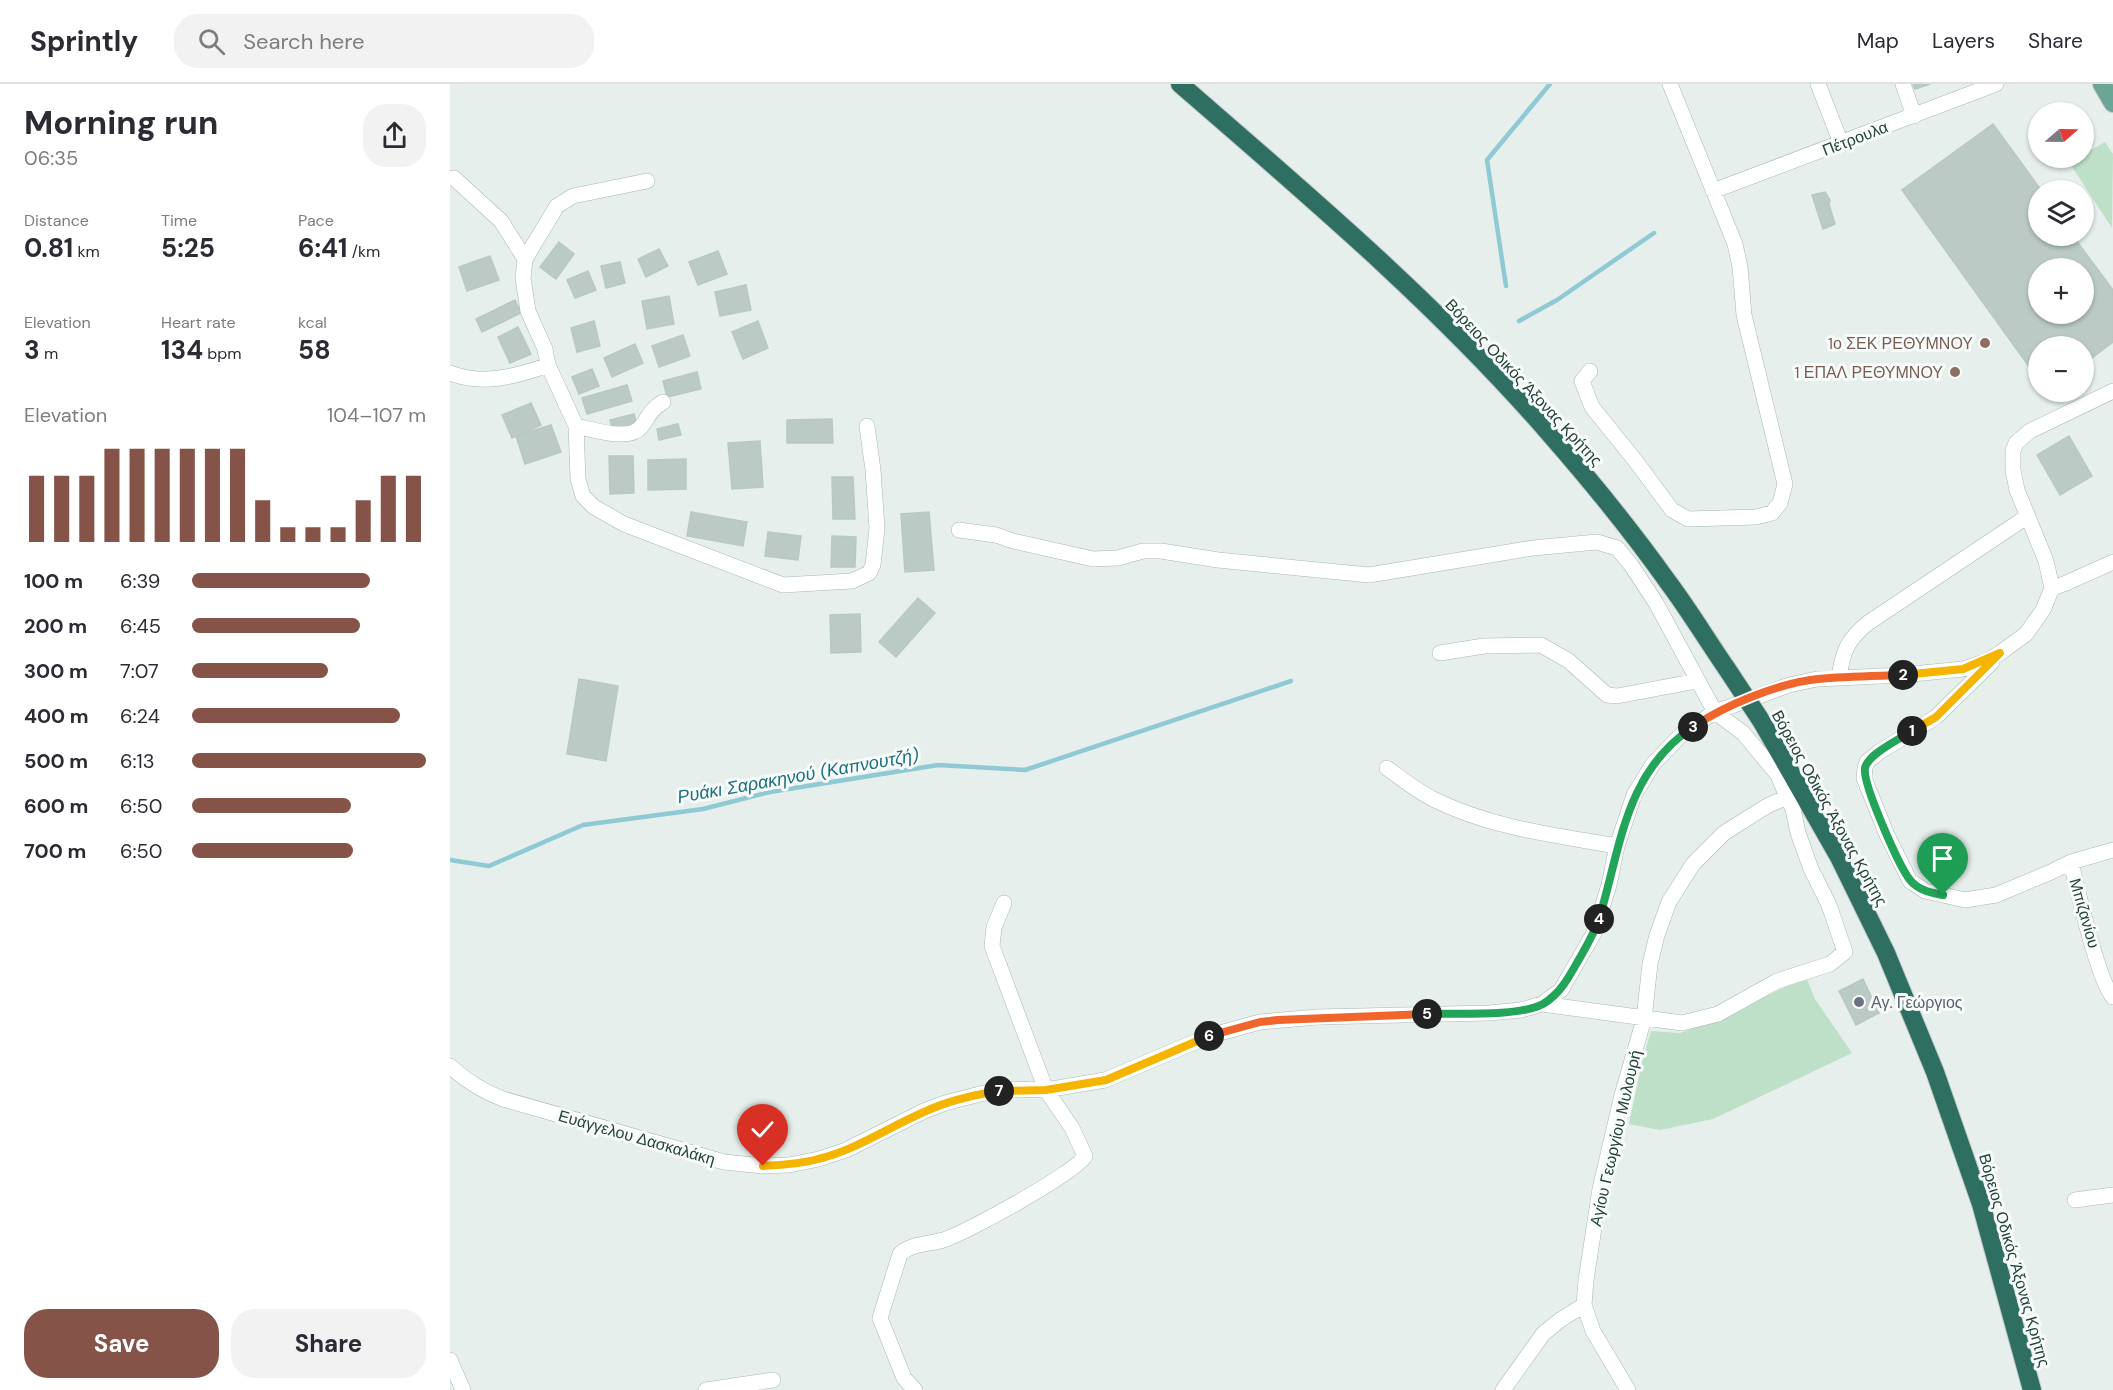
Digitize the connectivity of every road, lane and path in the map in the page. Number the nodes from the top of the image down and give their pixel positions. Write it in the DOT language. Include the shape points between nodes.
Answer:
graph roads {
  1 [pos="1180,84"];
  2 [pos="1670,84"];
  3 [pos="1818,84"];
  4 [pos="1903,84"];
  5 [pos="1996,84"];
  6 [pos="2102,84"];
  7 [pos="2113,103"];
  8 [pos="1914,116"];
  9 [pos="1841,144"];
  10 [pos="454,178"];
  11 [pos="647,181"];
  12 [pos="1713,191"];
  13 [pos="525,259"];
  14 [pos="548,365"];
  15 [pos="1590,371"];
  16 [pos="450,373"];
  17 [pos="2113,392"];
  18 [pos="663,402"];
  19 [pos="576,426"];
  20 [pos="867,426"];
  21 [pos="2028,516"];
  22 [pos="959,530"];
  23 [pos="2113,562"];
  24 [pos="2052,588"];
  25 [pos="1440,653"];
  26 [pos="2000,653"];
  27 [pos="1839,677"];
  28 [pos="1697,681"];
  29 [pos="1714,712"];
  30 [pos="1387,768"];
  31 [pos="1787,797"];
  32 [pos="1617,846"];
  33 [pos="2113,850"];
  34 [pos="2071,862"];
  35 [pos="1004,903"];
  36 [pos="2113,997"];
  37 [pos="1542,1004"];
  38 [pos="1644,1018"];
  39 [pos="450,1066"];
  40 [pos="1046,1090"];
  41 [pos="2113,1195"];
  42 [pos="2075,1200"];
  43 [pos="1584,1305"];
  44 [pos="450,1360"];
  45 [pos="773,1380"];
  46 [pos="463,1390"];
  47 [pos="706,1390"];
  48 [pos="915,1390"];
  49 [pos="1503,1390"];
  50 [pos="1628,1390"];
  51 [pos="2032,1390"];
  1 -- 51 [label="highway, Βόρειος Οδικός Άξονας Κρήτης, bridge" via="1392,272 1548,432 1622,519 1670,584 1762,722 1839,857 1886,953 1930,1061 1981,1204"];
  2 -- 12 [label="street"];
  3 -- 9 [label="street"];
  4 -- 8 [label="street"];
  5 -- 8 [label="street, Πέτρουλα"];
  6 -- 7 [label="main road"];
  8 -- 9 [label="street, Πέτρουλα"];
  9 -- 12 [label="street, Πέτρουλα"];
  10 -- 13 [label="street" via="501,221"];
  11 -- 13 [label="street" via="573,196 557,206"];
  12 -- 15 [label="street" via="1740,267 1744,315 1785,484 1780,503 1772,513 1756,517 1688,519 1672,510 1592,407 1582,381"];
  13 -- 14 [label="street" via="522,279 528,311"];
  14 -- 16 [label="street" via="492,379"];
  14 -- 19 [label="street"];
  17 -- 21 [label="street" via="2030,431 2016,443 2013,470"];
  18 -- 19 [label="street" via="650,411 639,430 629,434"];
  19 -- 20 [label="street" via="578,479 583,496 594,507 624,524 783,585 852,581 869,573 877,528"];
  21 -- 24 [label="street"];
  21 -- 27 [label="street" via="1853,635"];
  22 -- 28 [label="street" via="1093,559 1161,551 1369,575 1533,548 1597,542 1617,548 1631,565"];
  23 -- 24 [label="street"];
  24 -- 26 [label="street, Ευάγγελου Δασκαλάκη" via="2026,634"];
  25 -- 28 [label="street" via="1484,646 1541,645 1569,661 1607,695"];
  26 -- 27 [label="street, Ευάγγελου Δασκαλάκη" via="1951,671"];
  26 -- 34 [label="street" via="1936,717 1867,762 1864,778 1910,881 1925,891 1965,900 1996,895"];
  27 -- 29 [label="street, Ευάγγελου Δασκαλάκη" via="1789,685"];
  28 -- 29 [label="street"];
  29 -- 31 [label="street" via="1743,733 1778,775"];
  29 -- 32 [label="street, Ευάγγελου Δασκαλάκη" via="1683,734 1653,764 1634,795"];
  30 -- 32 [label="street" via="1431,799 1476,818 1510,828"];
  31 -- 38 [label="street, Αγίου Γεωργίου Μυλουρή" via="1724,833 1680,883 1657,935"];
  31 -- 38 [label="street" via="1810,870 1829,905 1845,951 1830,964 1777,981 1718,1014 1682,1023"];
  32 -- 37 [label="street, Ευάγγελου Δασκαλάκη" via="1594,933 1561,990"];
  33 -- 34 [label="street"];
  34 -- 36 [label="street, Μπιζανίου" via="2098,961"];
  35 -- 40 [label="street" via="994,927 992,946"];
  37 -- 38 [label="street"];
  37 -- 40 [label="street, Ευάγγελου Δασκαλάκη" via="1489,1013 1260,1022 1209,1036 1106,1080"];
  38 -- 43 [label="street, Αγίου Γεωργίου Μυλουρή" via="1600,1189"];
  39 -- 40 [label="street, Ευάγγελου Δασκαλάκη" via="483,1091 503,1099 724,1162 763,1166 828,1156 924,1111 980,1094 1009,1089"];
  40 -- 48 [label="street" via="1079,1139 1085,1156 1082,1162 960,1233 908,1247 900,1254 880,1318 904,1378"];
  41 -- 42 [label="street"];
  43 -- 49 [label="street" via="1544,1334"];
  43 -- 50 [label="street, Αγίου Γεωργίου Μυλουρή" via="1593,1331"];
  44 -- 46 [label="street"];
  45 -- 47 [label="street"];
}
